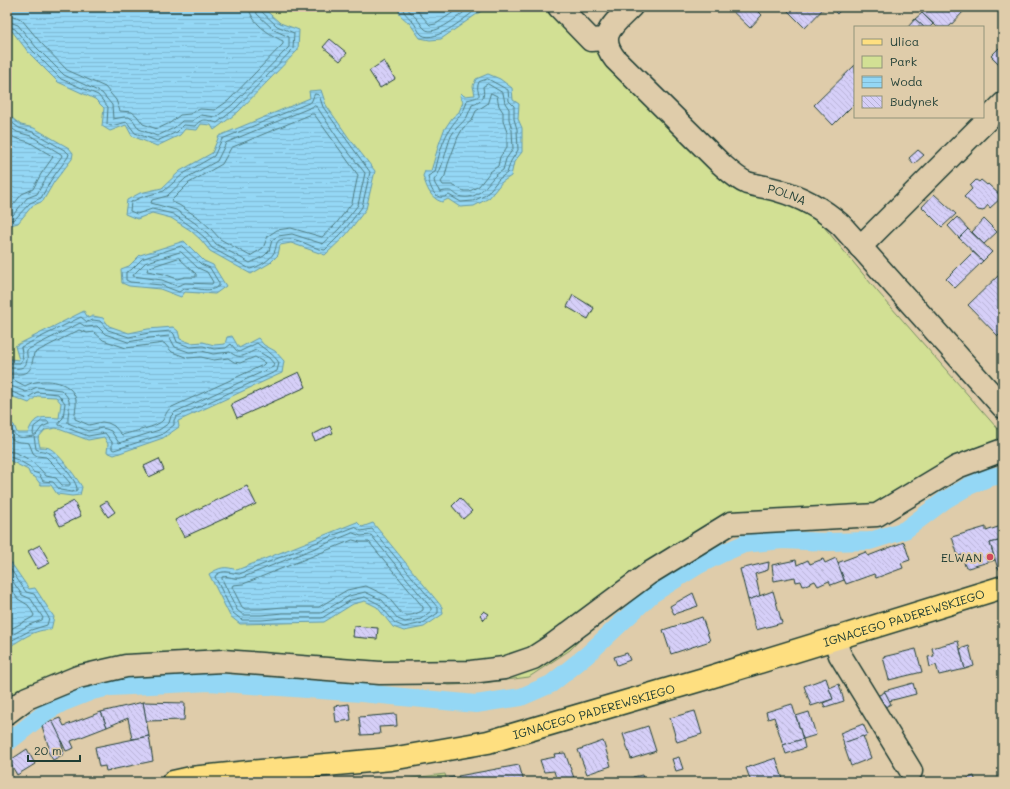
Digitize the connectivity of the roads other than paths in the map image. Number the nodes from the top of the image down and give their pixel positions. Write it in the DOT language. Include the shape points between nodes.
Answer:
graph roads {
  1 [pos="559,7"];
  2 [pos="631,7"];
  3 [pos="606,39"];
  4 [pos="1003,104"];
  5 [pos="860,247"];
  6 [pos="1000,396"];
  7 [pos="1003,450"];
  8 [pos="1003,588"];
  9 [pos="834,638"];
  10 [pos="7,713"];
  11 [pos="911,771"];
  12 [pos="185,781"];
  1 -- 3 [label="street" via="591,40"];
  2 -- 3 [label="street" via="612,27"];
  3 -- 5 [label="street, POLNA" via="609,52 615,59 733,175 746,183 778,190 826,212"];
  4 -- 5 [label="street"];
  5 -- 6 [label="street, POLNA"];
  7 -- 10 [label="street" via="957,467 877,515 731,523 648,574 533,658 504,668 471,672 380,673 223,661 126,666 78,677 27,698"];
  8 -- 9 [label="main road, IGNACEGO PADEREWSKIEGO"];
  9 -- 11 [label="street" via="840,655"];
  9 -- 12 [label="main road, IGNACEGO PADEREWSKIEGO" via="708,678 488,742 391,760 249,772"];
}
